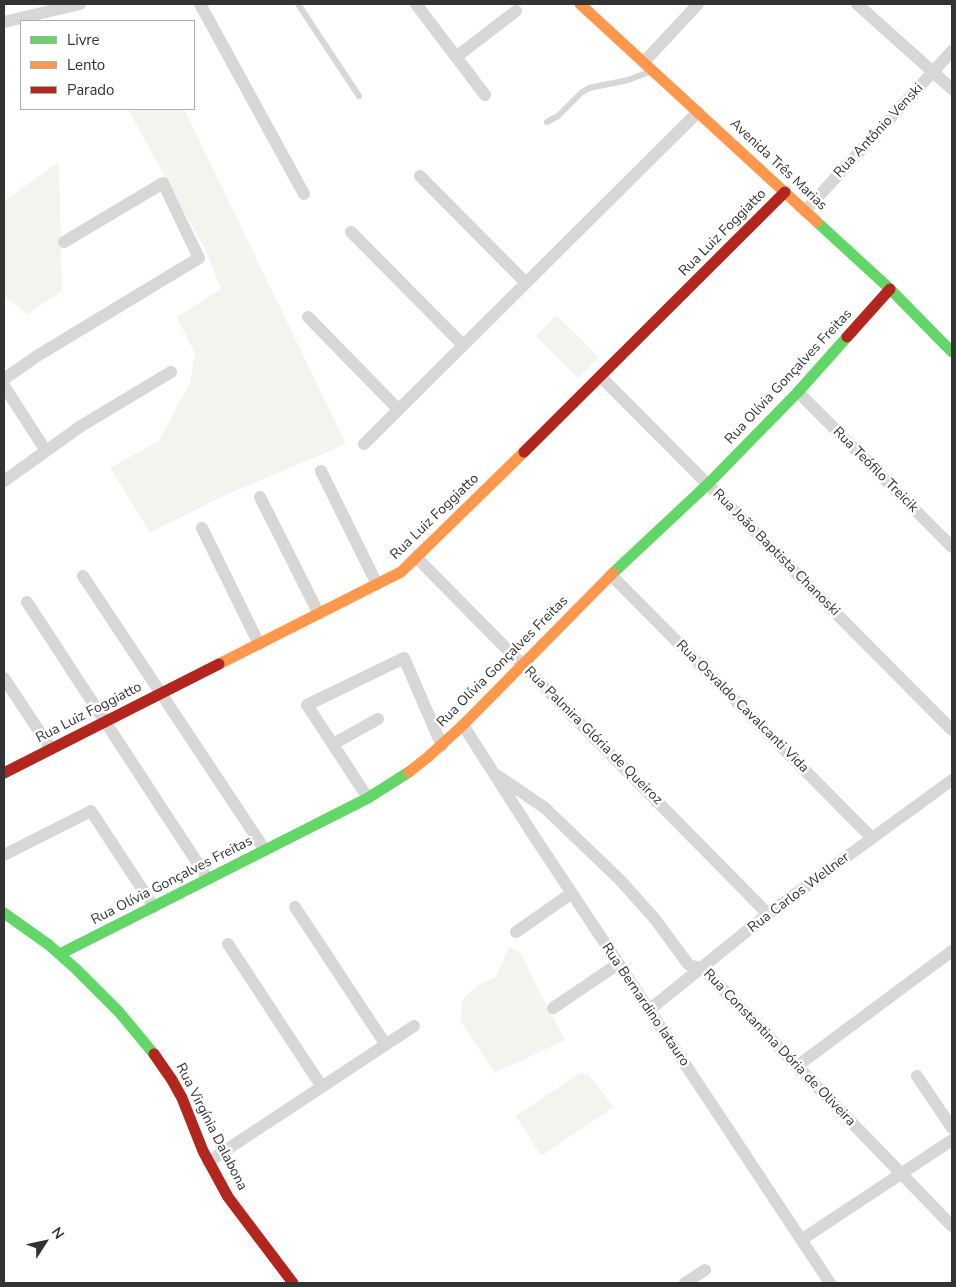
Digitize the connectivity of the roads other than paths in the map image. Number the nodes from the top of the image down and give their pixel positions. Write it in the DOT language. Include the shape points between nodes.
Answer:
graph roads {
  1 [pos="80,4"];
  2 [pos="200,4"];
  3 [pos="298,4"];
  4 [pos="416,4"];
  5 [pos="580,4"];
  6 [pos="698,4"];
  7 [pos="856,4"];
  8 [pos="516,11"];
  9 [pos="4,22"];
  10 [pos="952,51"];
  11 [pos="456,57"];
  12 [pos="648,66"];
  13 [pos="934,72"];
  14 [pos="952,89"];
  15 [pos="485,95"];
  16 [pos="358,96"];
  17 [pos="698,112"];
  18 [pos="547,122"];
  19 [pos="420,176"];
  20 [pos="785,192"];
  21 [pos="304,194"];
  22 [pos="805,211"];
  23 [pos="350,232"];
  24 [pos="64,242"];
  25 [pos="526,283"];
  26 [pos="890,289"];
  27 [pos="308,318"];
  28 [pos="463,345"];
  29 [pos="952,352"];
  30 [pos="171,372"];
  31 [pos="600,376"];
  32 [pos="4,379"];
  33 [pos="4,386"];
  34 [pos="798,392"];
  35 [pos="398,409"];
  36 [pos="364,444"];
  37 [pos="46,451"];
  38 [pos="321,471"];
  39 [pos="4,481"];
  40 [pos="708,484"];
  41 [pos="260,497"];
  42 [pos="202,528"];
  43 [pos="952,547"];
  44 [pos="417,558"];
  45 [pos="611,575"];
  46 [pos="83,576"];
  47 [pos="377,584"];
  48 [pos="27,602"];
  49 [pos="319,614"];
  50 [pos="259,644"];
  51 [pos="522,664"];
  52 [pos="4,678"];
  53 [pos="161,694"];
  54 [pos="378,719"];
  55 [pos="106,722"];
  56 [pos="463,725"];
  57 [pos="952,730"];
  58 [pos="333,744"];
  59 [pos="442,746"];
  60 [pos="51,749"];
  61 [pos="4,773"];
  62 [pos="494,774"];
  63 [pos="952,780"];
  64 [pos="368,798"];
  65 [pos="872,838"];
  66 [pos="265,850"];
  67 [pos="4,855"];
  68 [pos="208,879"];
  69 [pos="572,893"];
  70 [pos="154,907"];
  71 [pos="295,907"];
  72 [pos="4,913"];
  73 [pos="768,914"];
  74 [pos="516,932"];
  75 [pos="228,944"];
  76 [pos="952,951"];
  77 [pos="60,954"];
  78 [pos="618,964"];
  79 [pos="702,968"];
  80 [pos="553,1008"];
  81 [pos="649,1010"];
  82 [pos="414,1026"];
  83 [pos="386,1045"];
  84 [pos="797,1066"];
  85 [pos="917,1076"];
  86 [pos="322,1087"];
  87 [pos="952,1128"];
  88 [pos="952,1140"];
  89 [pos="208,1162"];
  90 [pos="902,1174"];
  91 [pos="952,1226"];
  92 [pos="801,1240"];
  93 [pos="705,1270"];
  94 [pos="294,1283"];
  95 [pos="685,1283"];
  96 [pos="830,1283"];
  1 -- 9 [label="street"];
  2 -- 21 [label="street"];
  3 -- 16 [label="lane"];
  4 -- 11 [label="street"];
  5 -- 12 [label="street, Avenida Três Marias"];
  6 -- 12 [label="street"];
  7 -- 13 [label="street"];
  8 -- 11 [label="street"];
  10 -- 13 [label="street, Rua Antônio Venski"];
  11 -- 15 [label="street"];
  12 -- 17 [label="street, Avenida Três Marias"];
  12 -- 18 [label="lane" via="628,80 589,88"];
  13 -- 14 [label="street"];
  13 -- 22 [label="street, Rua Antônio Venski"];
  17 -- 20 [label="street, Avenida Três Marias"];
  17 -- 25 [label="street"];
  19 -- 25 [label="street"];
  20 -- 22 [label="street, Avenida Três Marias"];
  20 -- 31 [label="street, Rua Luiz Foggiatto"];
  22 -- 26 [label="street, Avenida Três Marias"];
  23 -- 28 [label="street"];
  24 -- 32 [label="street" via="163,183 199,258"];
  25 -- 28 [label="street"];
  26 -- 29 [label="street, Avenida Três Marias"];
  26 -- 34 [label="street, Rua Olívia Gonçalves Freitas"];
  27 -- 35 [label="street"];
  28 -- 35 [label="street"];
  30 -- 37 [label="street"];
  31 -- 40 [label="street, Rua João Baptista Chanoski"];
  31 -- 44 [label="street, Rua Luiz Foggiatto"];
  33 -- 37 [label="street"];
  34 -- 40 [label="street, Rua Olívia Gonçalves Freitas"];
  34 -- 43 [label="street, Rua Teófilo Treicik"];
  35 -- 36 [label="street"];
  37 -- 39 [label="street"];
  38 -- 47 [label="street"];
  40 -- 45 [label="street, Rua Olívia Gonçalves Freitas"];
  40 -- 57 [label="street, Rua João Baptista Chanoski"];
  41 -- 49 [label="street"];
  42 -- 50 [label="street"];
  44 -- 47 [label="street, Rua Luiz Foggiatto" via="401,572"];
  44 -- 51 [label="street, Rua Palmira Glória de Queiroz"];
  45 -- 51 [label="street, Rua Olívia Gonçalves Freitas"];
  45 -- 65 [label="street, Rua Osvaldo Cavalcanti Vida"];
  46 -- 53 [label="street"];
  47 -- 49 [label="street, Rua Luiz Foggiatto"];
  48 -- 55 [label="street"];
  49 -- 50 [label="street, Rua Luiz Foggiatto"];
  50 -- 53 [label="street, Rua Luiz Foggiatto"];
  51 -- 56 [label="street, Rua Olívia Gonçalves Freitas"];
  51 -- 73 [label="street, Rua Palmira Glória de Queiroz"];
  52 -- 60 [label="street"];
  53 -- 55 [label="street, Rua Luiz Foggiatto"];
  53 -- 66 [label="street"];
  54 -- 58 [label="street"];
  55 -- 60 [label="street, Rua Luiz Foggiatto"];
  55 -- 68 [label="street"];
  56 -- 59 [label="street, Rua Olívia Gonçalves Freitas"];
  56 -- 62 [label="street, Rua Bernardino Iatauro"];
  58 -- 59 [label="street" via="307,705 404,658"];
  58 -- 64 [label="street"];
  59 -- 64 [label="street, Rua Olívia Gonçalves Freitas" via="398,780"];
  60 -- 61 [label="street, Rua Luiz Foggiatto"];
  62 -- 69 [label="street, Rua Bernardino Iatauro"];
  62 -- 79 [label="street, Rua Constantina Dória de Oliveira" via="529,796 558,820 641,903 688,964"];
  63 -- 65 [label="street, Rua Carlos Wellner"];
  64 -- 66 [label="street, Rua Olívia Gonçalves Freitas"];
  65 -- 73 [label="street, Rua Carlos Wellner"];
  66 -- 68 [label="street, Rua Olívia Gonçalves Freitas"];
  67 -- 70 [label="street" via="91,811"];
  68 -- 70 [label="street, Rua Olívia Gonçalves Freitas"];
  69 -- 74 [label="street"];
  69 -- 78 [label="street, Rua Bernardino Iatauro"];
  70 -- 77 [label="street, Rua Olívia Gonçalves Freitas"];
  71 -- 83 [label="street"];
  72 -- 77 [label="street, Rua Virgínia Dalabona"];
  73 -- 79 [label="street, Rua Carlos Wellner"];
  75 -- 86 [label="street"];
  76 -- 84 [label="street"];
  77 -- 89 [label="street, Rua Virgínia Dalabona" via="118,1012 162,1064 182,1098"];
  78 -- 80 [label="street"];
  78 -- 81 [label="street, Rua Bernardino Iatauro"];
  79 -- 81 [label="street, Rua Carlos Wellner"];
  79 -- 84 [label="street, Rua Constantina Dória de Oliveira"];
  81 -- 92 [label="street, Rua Bernardino Iatauro"];
  82 -- 83 [label="street"];
  83 -- 86 [label="street"];
  84 -- 90 [label="street, Rua Constantina Dória de Oliveira"];
  85 -- 87 [label="street"];
  86 -- 89 [label="street"];
  88 -- 90 [label="street"];
  89 -- 94 [label="street, Rua Virgínia Dalabona" via="232,1204"];
  90 -- 91 [label="street, Rua Constantina Dória de Oliveira"];
  90 -- 92 [label="street"];
  92 -- 96 [label="street, Rua Bernardino Iatauro"];
  93 -- 95 [label="street"];
}
